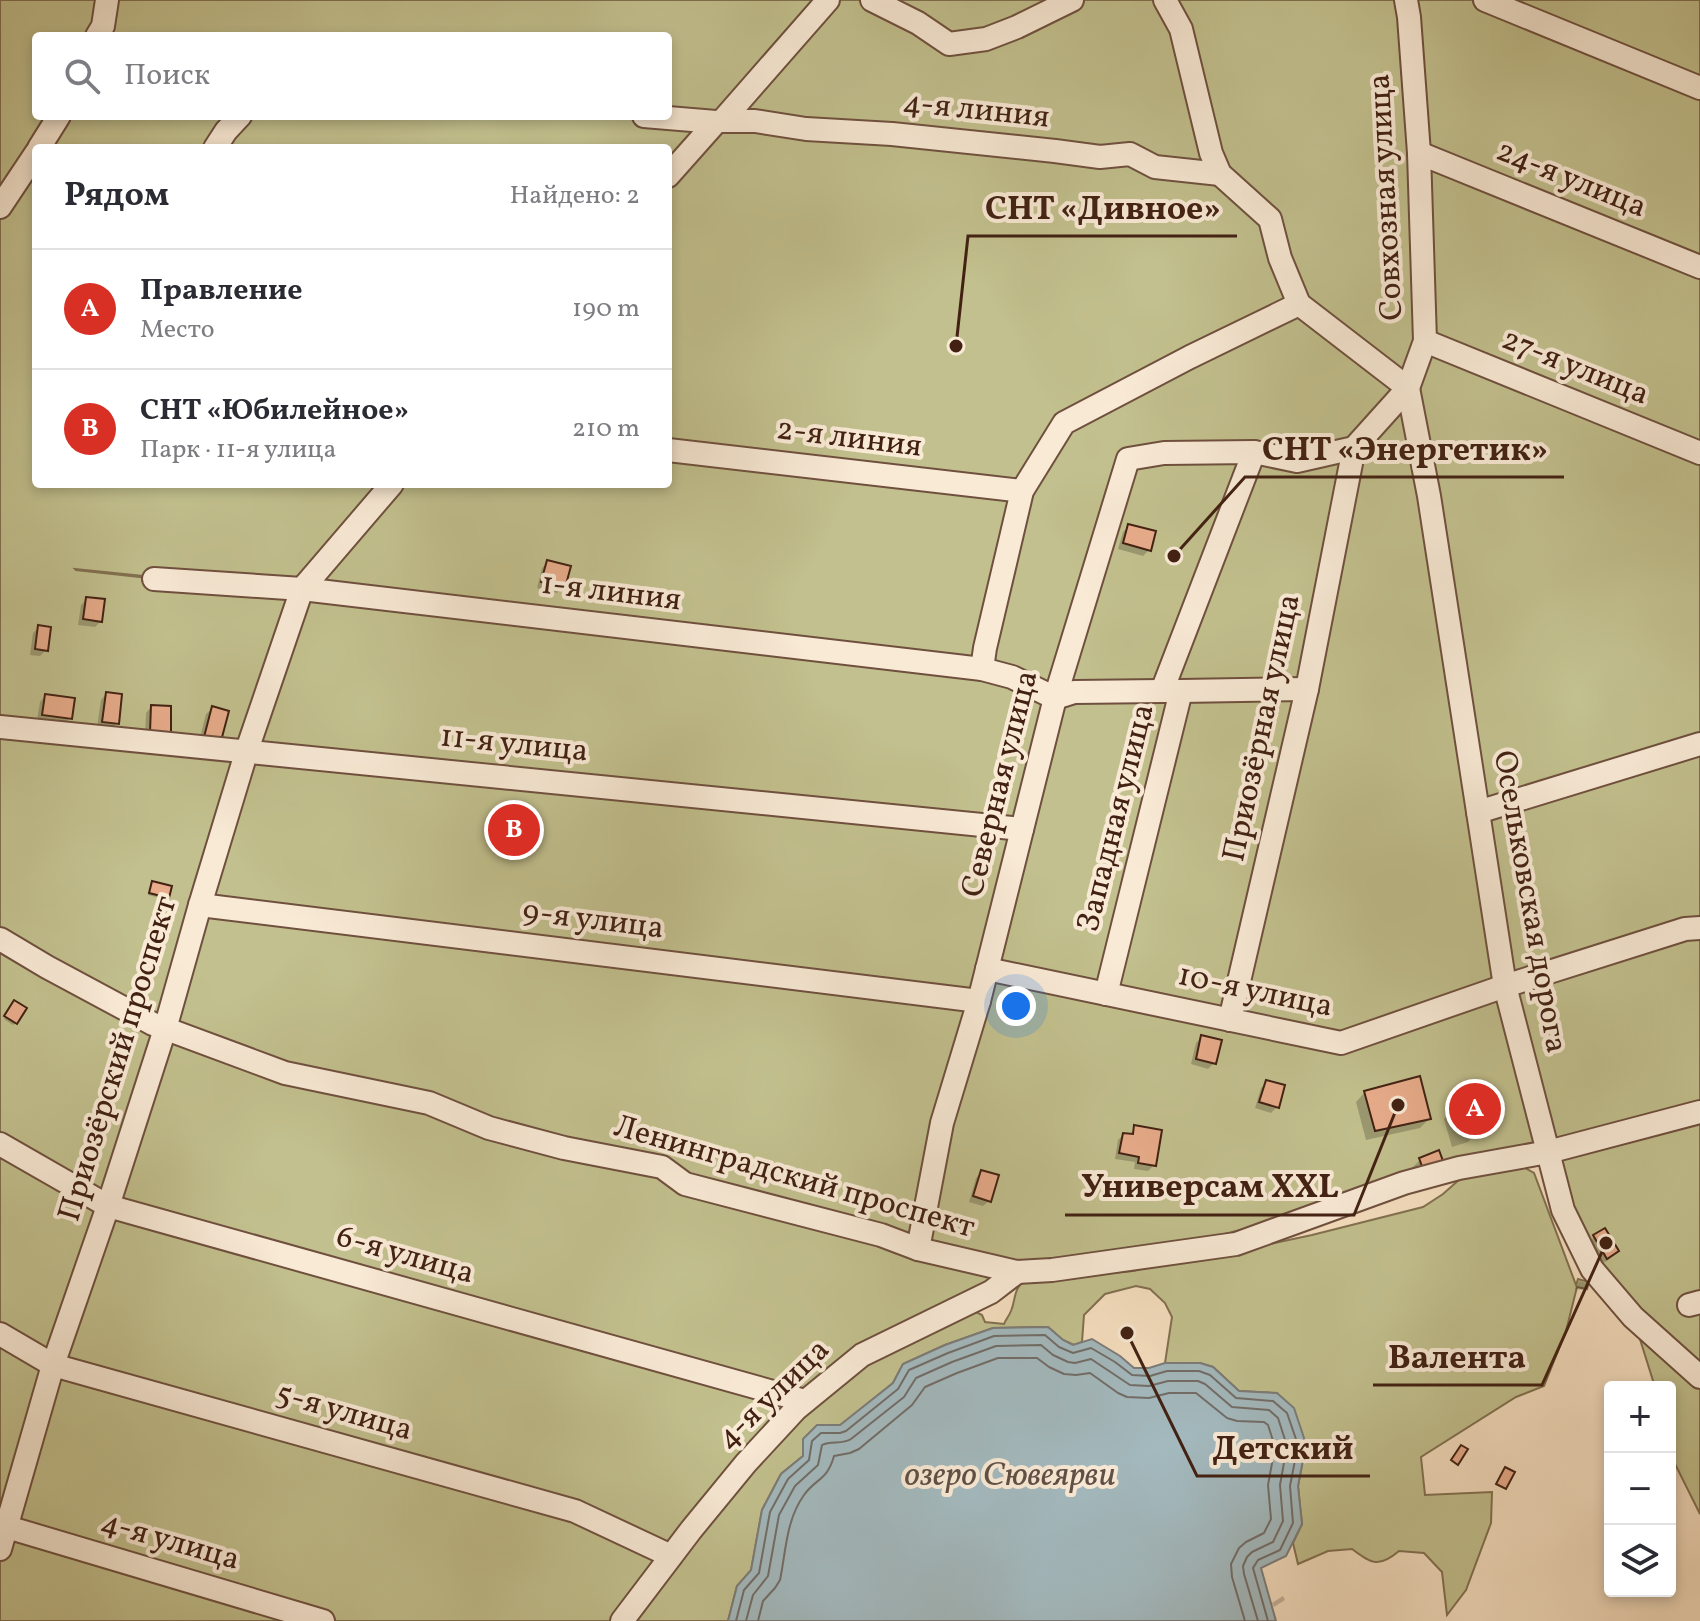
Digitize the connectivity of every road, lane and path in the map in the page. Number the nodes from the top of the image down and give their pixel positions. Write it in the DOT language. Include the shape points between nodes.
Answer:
graph roads {
  1 [pos="107,0"];
  2 [pos="828,0"];
  3 [pos="872,0"];
  4 [pos="1072,0"];
  5 [pos="1165,0"];
  6 [pos="1406,0"];
  7 [pos="1485,0"];
  8 [pos="100,31"];
  9 [pos="1700,88"];
  10 [pos="672,118"];
  11 [pos="57,120"];
  12 [pos="236,120"];
  13 [pos="719,122"];
  14 [pos="42,144"];
  15 [pos="218,144"];
  16 [pos="1419,153"];
  17 [pos="32,159"];
  18 [pos="672,172"];
  19 [pos="1220,174"];
  20 [pos="0,207"];
  21 [pos="1700,267"];
  22 [pos="1299,304"];
  23 [pos="1425,341"];
  24 [pos="1408,388"];
  25 [pos="1354,448"];
  26 [pos="672,450"];
  27 [pos="1254,452"];
  28 [pos="1700,453"];
  29 [pos="389,488"];
  30 [pos="1022,491"];
  31 [pos="154,579"];
  32 [pos="302,589"];
  33 [pos="982,669"];
  34 [pos="1307,689"];
  35 [pos="1172,691"];
  36 [pos="1055,698"];
  37 [pos="0,727"];
  38 [pos="1700,744"];
  39 [pos="247,750"];
  40 [pos="1478,812"];
  41 [pos="1022,829"];
  42 [pos="200,905"];
  43 [pos="1700,928"];
  44 [pos="0,939"];
  45 [pos="987,969"];
  46 [pos="1505,986"];
  47 [pos="1106,994"];
  48 [pos="979,1001"];
  49 [pos="1230,1020"];
  50 [pos="165,1029"];
  51 [pos="1700,1112"];
  52 [pos="0,1144"];
  53 [pos="1548,1152"];
  54 [pos="108,1206"];
  55 [pos="918,1249"];
  56 [pos="1017,1272"];
  57 [pos="0,1334"];
  58 [pos="53,1365"];
  59 [pos="1700,1377"];
  60 [pos="805,1401"];
  61 [pos="3,1525"];
  62 [pos="0,1549"];
  63 [pos="671,1556"];
  64 [pos="323,1621"];
  65 [pos="622,1621"];
  1 -- 8 [label="street"];
  2 -- 13 [label="street"];
  3 -- 4 [label="street" via="949,44 986,39"];
  5 -- 19 [label="street" via="1181,29"];
  6 -- 16 [label="street, Совхозная улица"];
  7 -- 9 [label="street"];
  10 -- 13 [label="street, 4-я линия"];
  11 -- 14 [label="street"];
  12 -- 15 [label="street"];
  13 -- 18 [label="street"];
  13 -- 19 [label="street, 4-я линия" via="755,121 1100,157 1130,154 1155,167"];
  16 -- 21 [label="street, 24-я улица"];
  16 -- 23 [label="street, Совхозная улица"];
  17 -- 20 [label="street"];
  19 -- 22 [label="street" via="1270,219"];
  22 -- 24 [label="street"];
  22 -- 30 [label="street" via="1064,423"];
  23 -- 24 [label="street, Совхозная улица"];
  23 -- 28 [label="street, 27-я улица"];
  24 -- 25 [label="street"];
  24 -- 40 [label="street, Осельковская дорога"];
  25 -- 27 [label="street" via="1297,461"];
  25 -- 34 [label="street, Приозёрная улица"];
  26 -- 30 [label="street, 2-я линия"];
  27 -- 35 [label="street, Западная улица"];
  27 -- 36 [label="street, Северная улица" via="1128,459"];
  29 -- 32 [label="street"];
  30 -- 33 [label="street"];
  31 -- 32 [label="street, 1-я линия"];
  32 -- 33 [label="street, 1-я линия"];
  32 -- 39 [label="street, Приозёрский проспект"];
  33 -- 36 [label="street, 1-я линия"];
  34 -- 35 [label="street"];
  34 -- 49 [label="street, Приозёрная улица"];
  35 -- 36 [label="street" via="1074,692"];
  35 -- 47 [label="street, Западная улица"];
  36 -- 41 [label="street, Северная улица"];
  37 -- 39 [label="street, 11-я улица"];
  38 -- 40 [label="street"];
  39 -- 41 [label="street, 11-я улица"];
  39 -- 42 [label="street, Приозёрский проспект"];
  40 -- 46 [label="street, Осельковская дорога"];
  41 -- 45 [label="street, Северная улица"];
  42 -- 48 [label="street, 9-я улица"];
  42 -- 50 [label="street, Приозёрский проспект"];
  43 -- 46 [label="street, 10-я улица"];
  44 -- 50 [label="street, Ленинградский проспект"];
  45 -- 47 [label="street, 10-я улица"];
  45 -- 48 [label="street, Северная улица"];
  46 -- 49 [label="street, 10-я улица" via="1341,1043"];
  46 -- 53 [label="street, Осельковская дорога"];
  47 -- 49 [label="street, 10-я улица"];
  48 -- 55 [label="street, Северная улица" via="942,1123"];
  50 -- 54 [label="street, Приозёрский проспект"];
  50 -- 55 [label="street, Ленинградский проспект" via="285,1073 429,1103 489,1128 662,1167 685,1184"];
  51 -- 53 [label="street, Ленинградский проспект"];
  52 -- 54 [label="street, 6-я улица"];
  53 -- 56 [label="street, Ленинградский проспект" via="1404,1183 1236,1244"];
  53 -- 59 [label="street, Осельковская дорога" via="1563,1210 1592,1269 1633,1317"];
  54 -- 58 [label="street, Приозёрский проспект"];
  54 -- 60 [label="street, 6-я улица"];
  55 -- 56 [label="street, Ленинградский проспект"];
  56 -- 60 [label="street, 4-я улица" via="991,1292 862,1355"];
  57 -- 58 [label="street, 5-я улица"];
  58 -- 61 [label="street, Приозёрский проспект"];
  58 -- 63 [label="street, 5-я улица" via="575,1511"];
  60 -- 63 [label="street, 4-я улица" via="746,1463"];
  61 -- 62 [label="street, Приозёрский проспект"];
  61 -- 64 [label="street, 4-я улица"];
  63 -- 65 [label="street, 4-я улица"];
}
